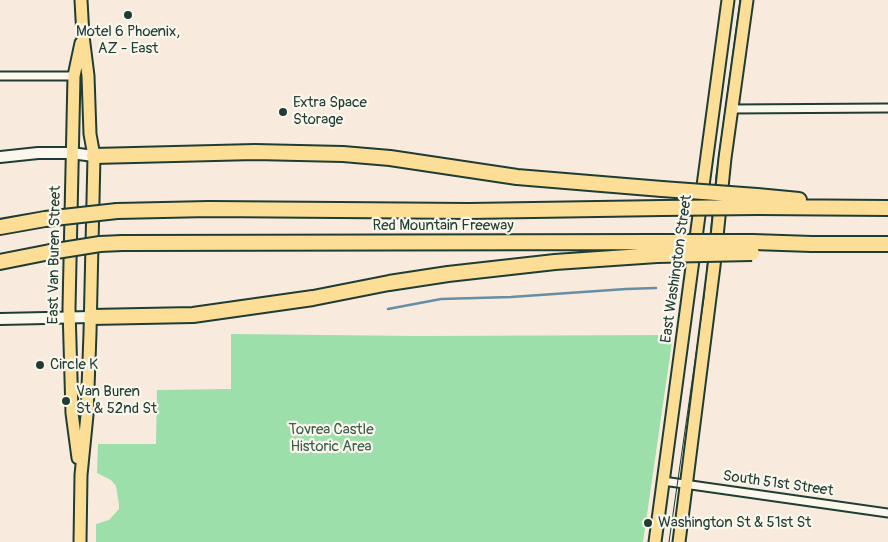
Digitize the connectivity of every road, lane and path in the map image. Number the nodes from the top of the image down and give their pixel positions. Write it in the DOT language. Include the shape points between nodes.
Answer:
graph roads {
  1 [pos="82,0"];
  2 [pos="728,0"];
  3 [pos="747,0"];
  4 [pos="83,36"];
  5 [pos="0,76"];
  6 [pos="74,76"];
  7 [pos="888,108"];
  8 [pos="731,109"];
  9 [pos="71,153"];
  10 [pos="94,156"];
  11 [pos="0,157"];
  12 [pos="758,202"];
  13 [pos="888,208"];
  14 [pos="0,227"];
  15 [pos="888,244"];
  16 [pos="657,248"];
  17 [pos="0,262"];
  18 [pos="69,317"];
  19 [pos="91,317"];
  20 [pos="0,319"];
  21 [pos="81,475"];
  22 [pos="663,482"];
  23 [pos="687,485"];
  24 [pos="888,513"];
  25 [pos="80,542"];
  26 [pos="655,542"];
  27 [pos="679,542"];
  1 -- 4 [label="main road, East Van Buren Street"];
  2 -- 22 [label="main road, East Washington Street"];
  3 -- 8 [label="main road"];
  4 -- 6 [label="main road, East Van Buren Street"];
  4 -- 10 [label="main road, East Van Buren Street"];
  5 -- 6 [label="street"];
  6 -- 9 [label="main road, East Van Buren Street"];
  7 -- 8 [label="street"];
  8 -- 23 [label="main road"];
  9 -- 10 [label="main road"];
  9 -- 11 [label="main road"];
  9 -- 18 [label="main road, East Van Buren Street"];
  10 -- 12 [label="highway, bridge" via="254,152 343,154 517,177 662,189"];
  10 -- 19 [label="main road, East Van Buren Street"];
  12 -- 13 [label="highway, Red Mountain Freeway"];
  12 -- 14 [label="highway, Red Mountain Freeway, bridge" via="662,208 469,211 117,211"];
  15 -- 16 [label="highway, Red Mountain Freeway, bridge"];
  16 -- 17 [label="highway, Red Mountain Freeway, bridge" via="122,243"];
  16 -- 19 [label="highway" via="389,282 313,298 193,315"];
  18 -- 19 [label="main road"];
  18 -- 20 [label="main road"];
  18 -- 21 [label="main road, East Van Buren Street" via="72,413"];
  19 -- 21 [label="main road, East Van Buren Street"];
  21 -- 25 [label="main road, East Van Buren Street"];
  22 -- 23 [label="street, South 51st Street"];
  22 -- 26 [label="main road, East Washington Street"];
  23 -- 24 [label="street, South 51st Street"];
  23 -- 27 [label="main road"];
}
